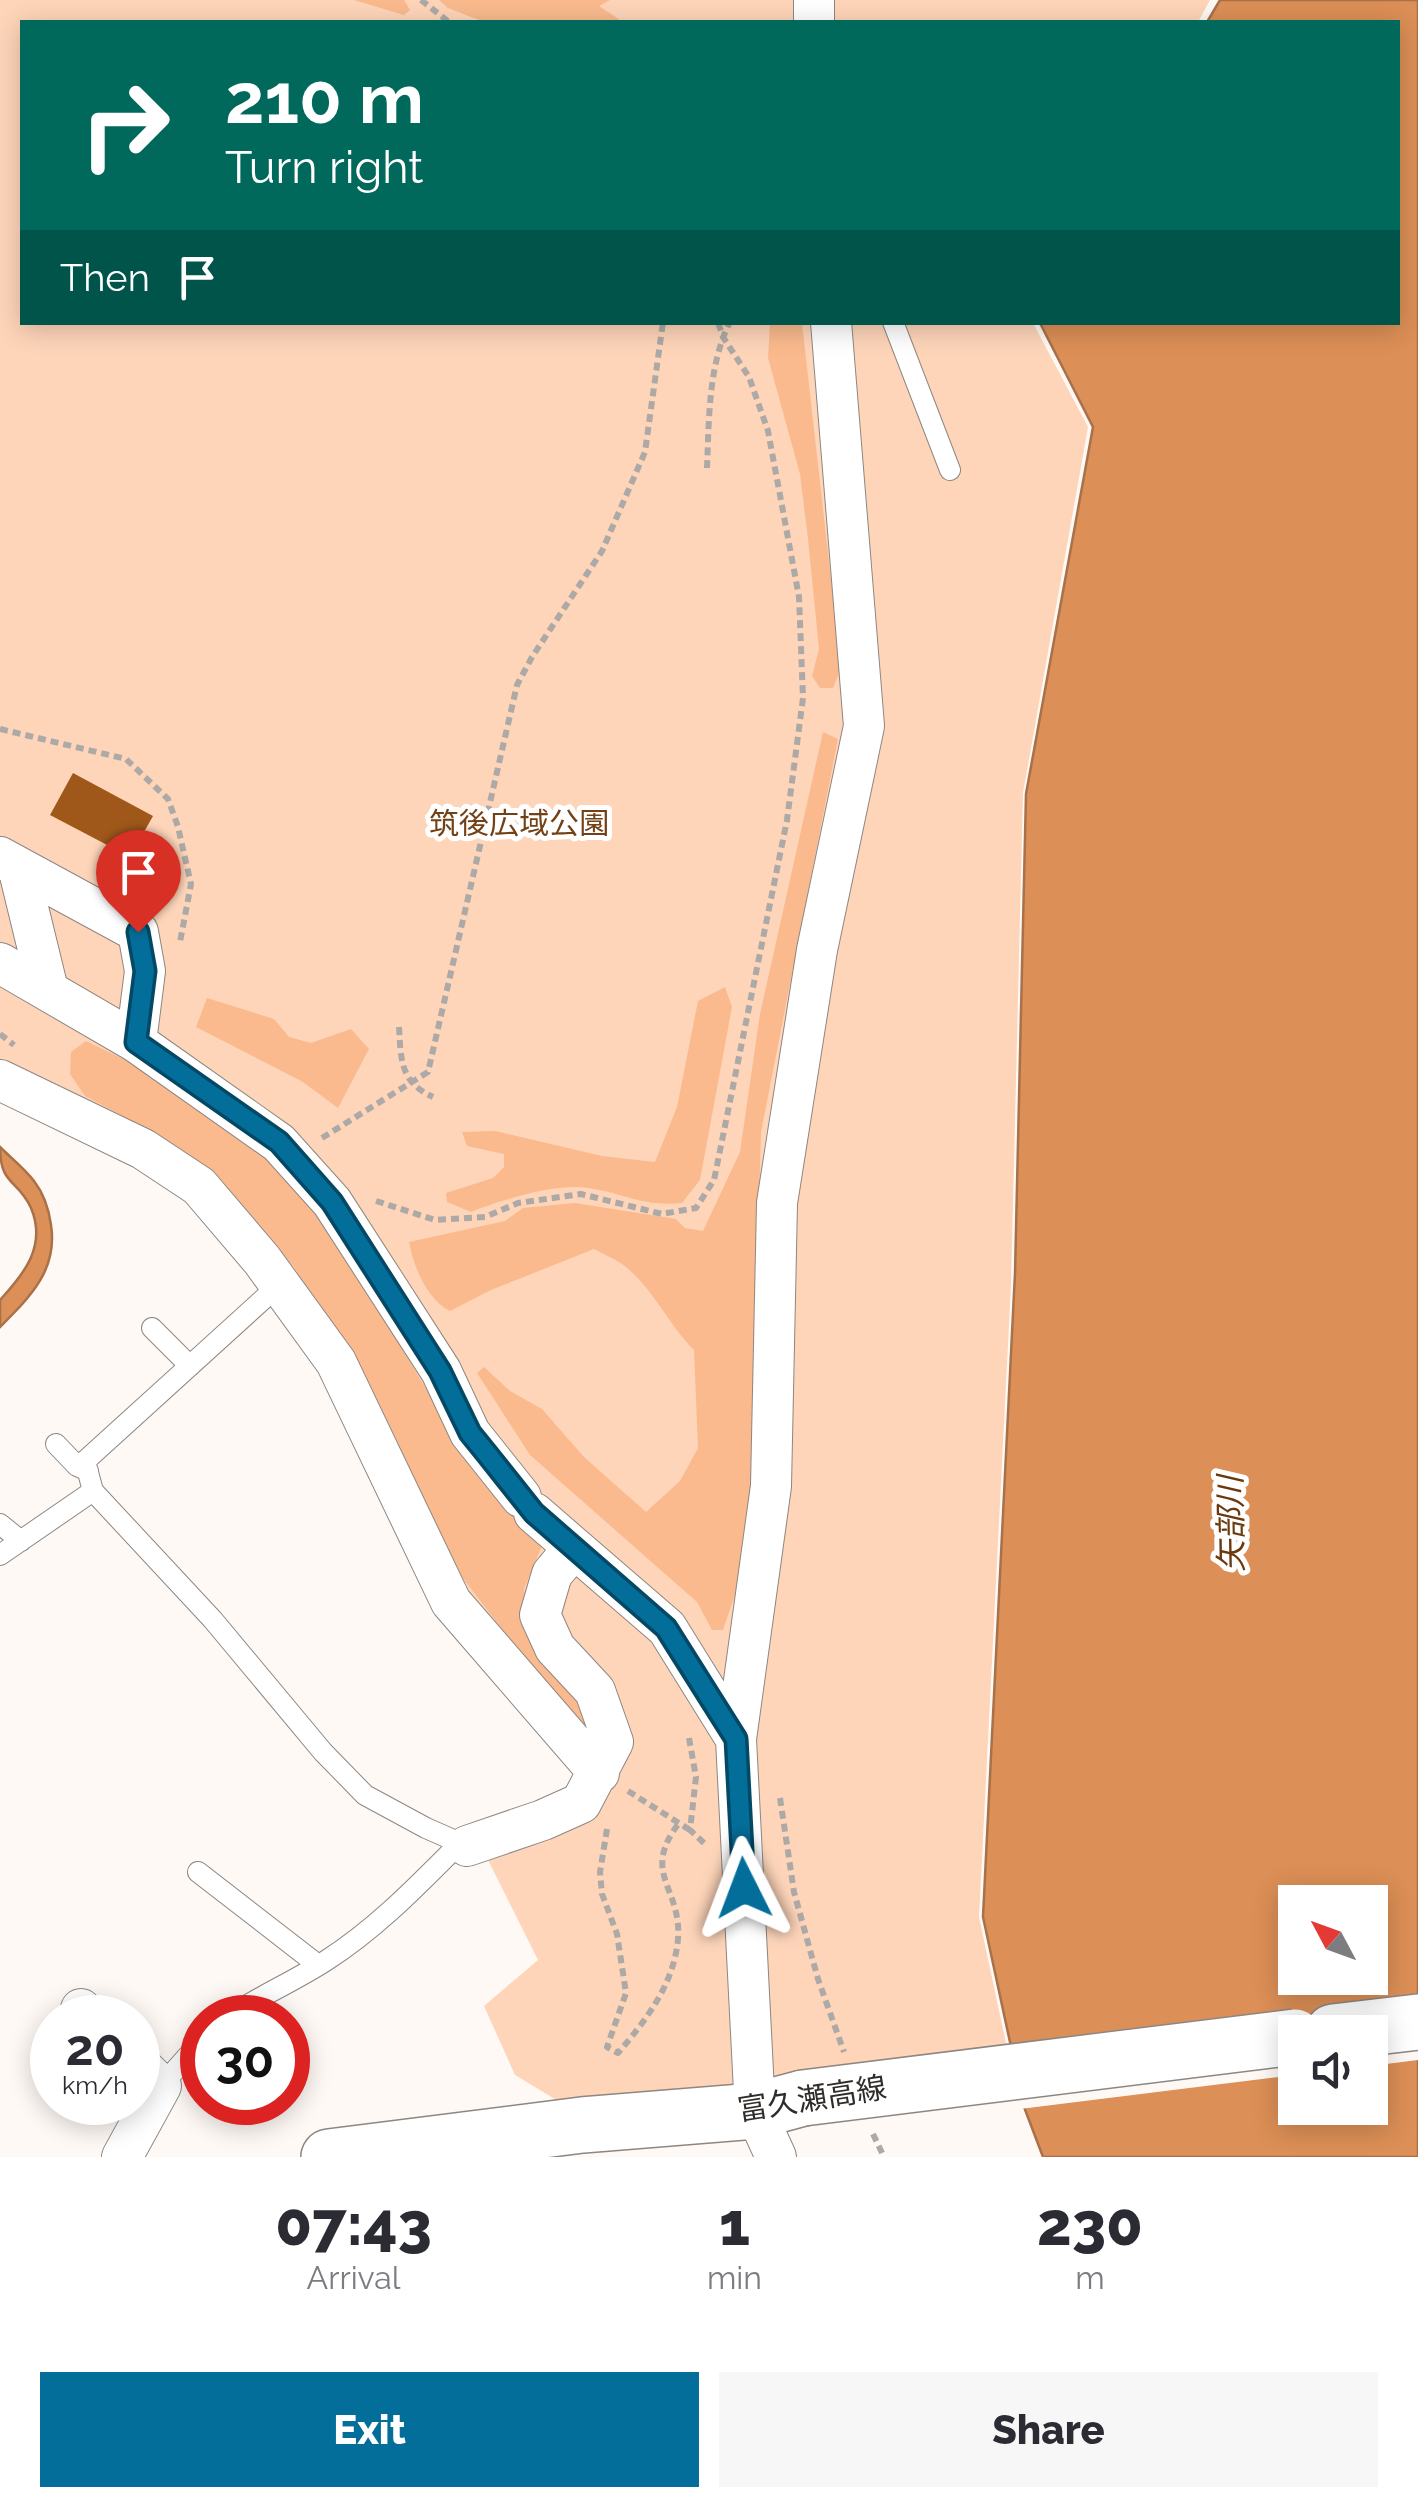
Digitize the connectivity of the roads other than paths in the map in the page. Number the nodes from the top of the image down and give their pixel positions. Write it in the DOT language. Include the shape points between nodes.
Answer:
graph roads {
  1 [pos="831,325"];
  2 [pos="894,325"];
  3 [pos="950,470"];
  4 [pos="9,862"];
  5 [pos="0,963"];
  6 [pos="48,990"];
  7 [pos="136,1042"];
  8 [pos="0,1080"];
  9 [pos="280,1284"];
  10 [pos="152,1328"];
  11 [pos="190,1366"];
  12 [pos="56,1444"];
  13 [pos="91,1481"];
  14 [pos="0,1524"];
  15 [pos="21,1541"];
  16 [pos="574,1548"];
  17 [pos="0,1555"];
  18 [pos="736,1739"];
  19 [pos="609,1786"];
  20 [pos="464,1845"];
  21 [pos="198,1872"];
  22 [pos="318,1965"];
  23 [pos="266,1995"];
  24 [pos="1418,2022"];
  25 [pos="1388,2026"];
  26 [pos="1278,2040"];
  27 [pos="778,2122"];
  28 [pos="132,2125"];
  29 [pos="122,2157"];
  30 [pos="329,2157"];
  1 -- 18 [label="street" via="864,726 818,950 777,1203 771,1486"];
  2 -- 3 [label="lane"];
  4 -- 6 [label="street"];
  4 -- 7 [label="street" via="138,932 145,971"];
  5 -- 6 [label="street"];
  6 -- 7 [label="street"];
  7 -- 16 [label="street" via="279,1142 332,1202 440,1371 470,1433 527,1505"];
  8 -- 9 [label="street" via="143,1148 198,1186"];
  9 -- 11 [label="lane"];
  9 -- 19 [label="street" via="336,1362 451,1602"];
  10 -- 11 [label="lane"];
  11 -- 13 [label="lane" via="86,1461"];
  12 -- 13 [label="lane"];
  13 -- 15 [label="lane"];
  13 -- 20 [label="lane" via="365,1795"];
  14 -- 15 [label="lane"];
  15 -- 17 [label="lane"];
  16 -- 18 [label="street" via="666,1628"];
  16 -- 19 [label="street" via="552,1574 540,1615 555,1648 595,1691 613,1742"];
  18 -- 27 [label="street"];
  19 -- 20 [label="street" via="543,1820"];
  20 -- 22 [label="lane"];
  21 -- 22 [label="lane"];
  22 -- 23 [label="lane"];
  24 -- 25 [label="main road"];
  26 -- 27 [label="main road, 富久瀬高線, bridge"];
  27 -- 30 [label="main road, 富久瀬高線" via="582,2126"];
  28 -- 29 [label="street"];
}
